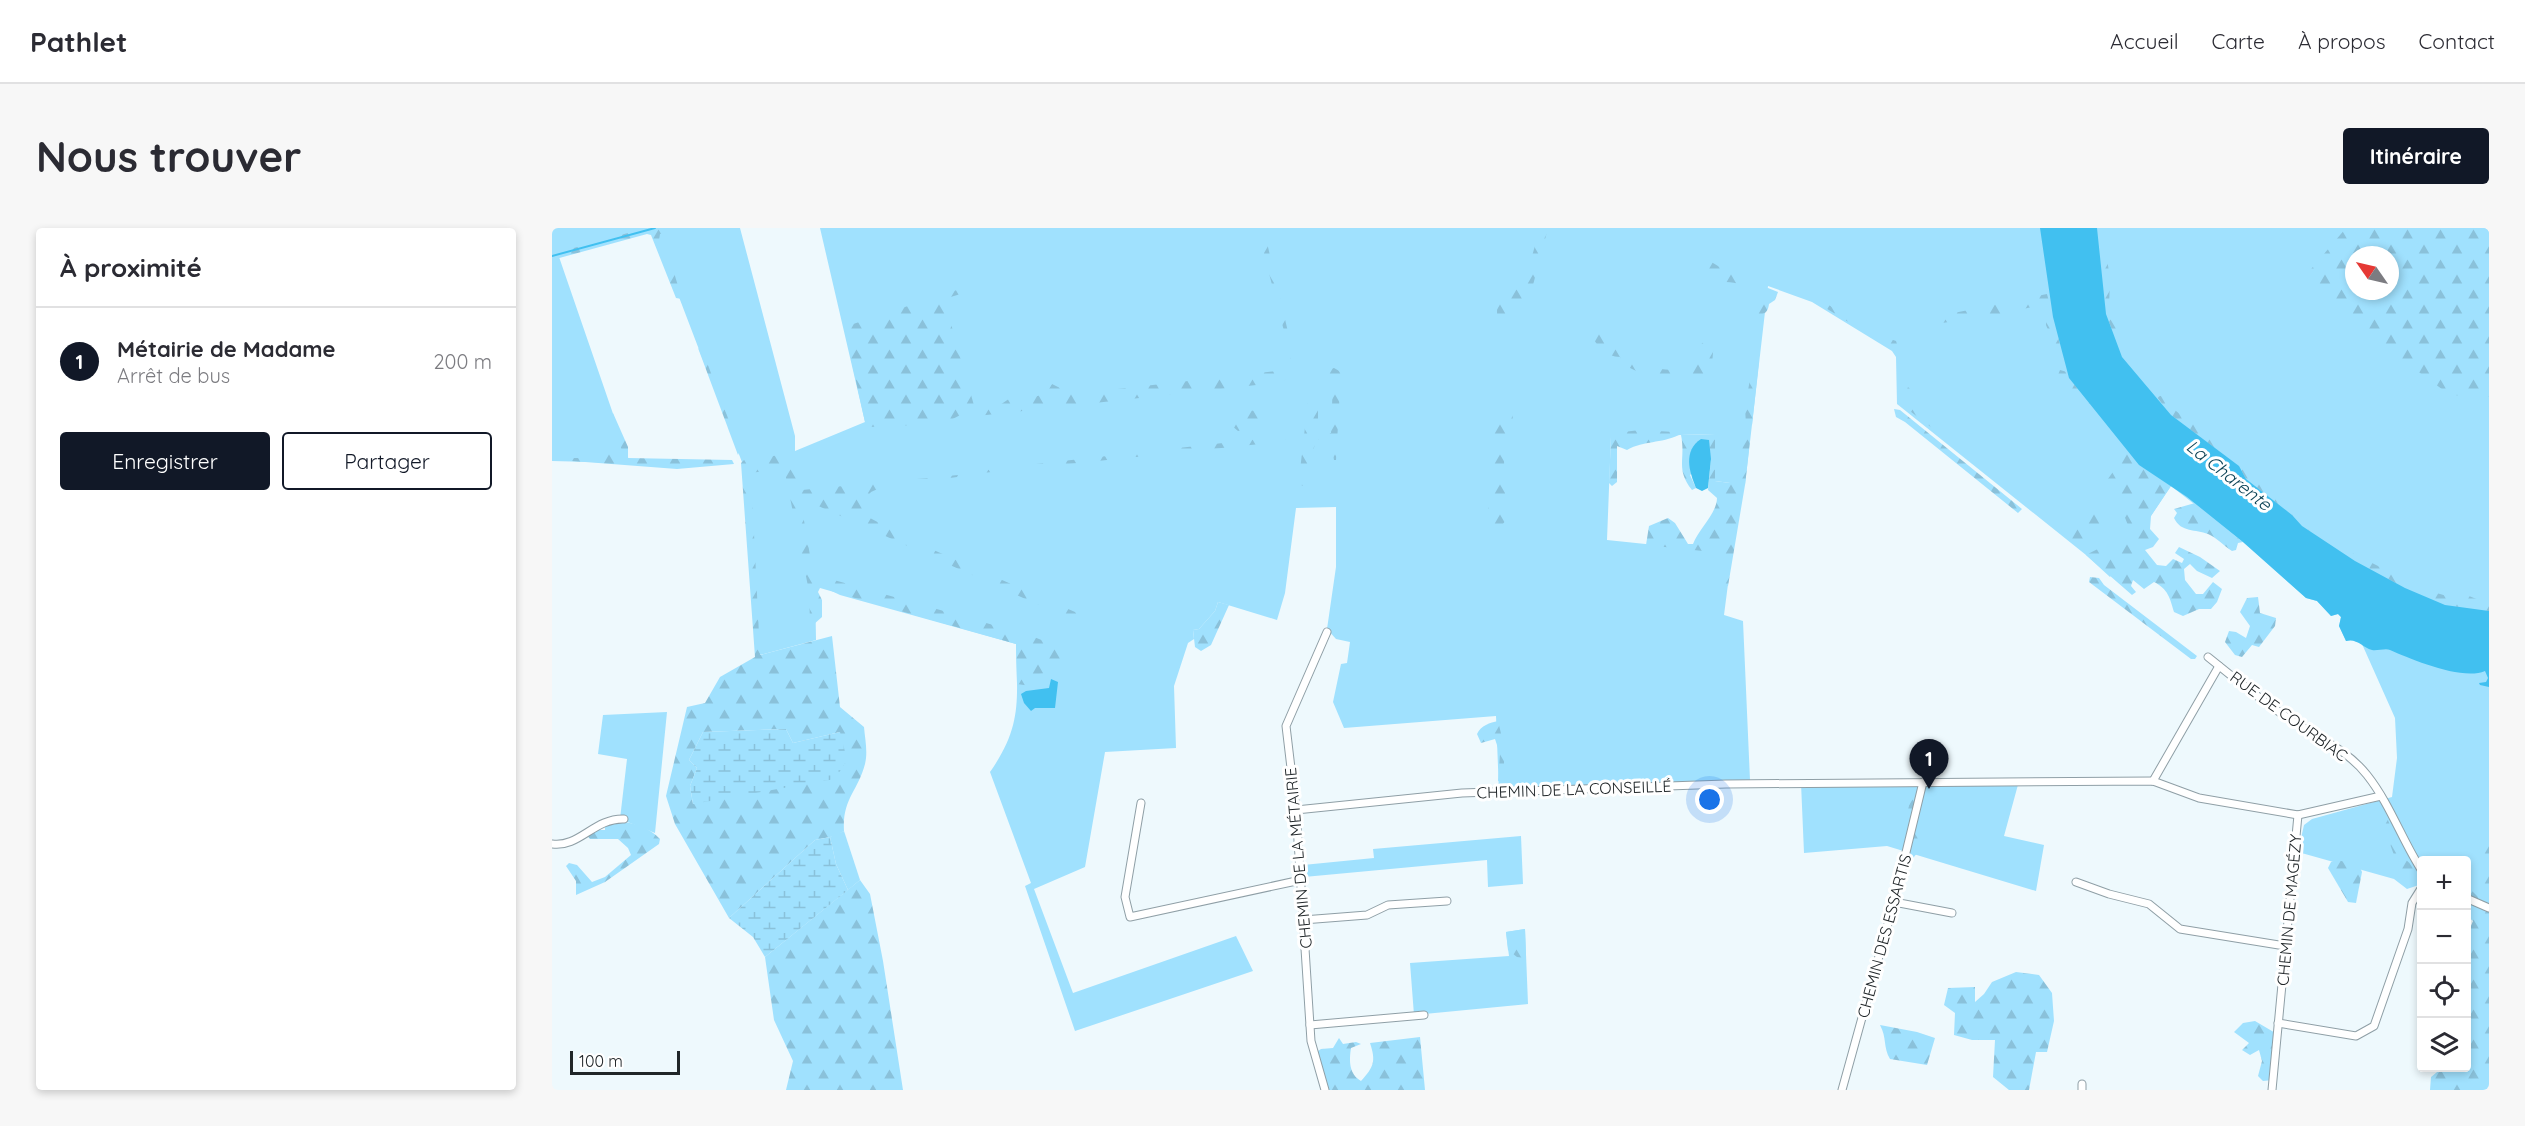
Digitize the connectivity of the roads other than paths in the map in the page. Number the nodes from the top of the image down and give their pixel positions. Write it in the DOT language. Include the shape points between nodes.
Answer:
graph roads {
  1 [pos="1327,632"];
  2 [pos="2208,657"];
  3 [pos="2219,666"];
  4 [pos="2153,780"];
  5 [pos="1923,782"];
  6 [pos="2381,796"];
  7 [pos="1141,803"];
  8 [pos="1296,810"];
  9 [pos="2298,815"];
  10 [pos="624,819"];
  11 [pos="552,844"];
  12 [pos="2417,864"];
  13 [pos="1301,880"];
  14 [pos="2076,882"];
  15 [pos="2417,894"];
  16 [pos="2471,900"];
  17 [pos="1447,901"];
  18 [pos="1894,902"];
  19 [pos="2489,908"];
  20 [pos="1952,913"];
  21 [pos="1304,920"];
  22 [pos="2285,946"];
  23 [pos="1424,1016"];
  24 [pos="2278,1023"];
  25 [pos="1310,1025"];
  26 [pos="1325,1090"];
  27 [pos="1842,1090"];
  28 [pos="2272,1090"];
  1 -- 8 [label="street, CHEMIN DE LA MÉTAIRIE" via="1286,726"];
  2 -- 3 [label="street, RUE DE COURBIAC"];
  3 -- 4 [label="street"];
  3 -- 6 [label="street, RUE DE COURBIAC" via="2286,717 2328,741 2366,773"];
  4 -- 5 [label="street, CHEMIN DE LA CONSEILLÉ"];
  4 -- 9 [label="street" via="2199,798"];
  5 -- 8 [label="street, CHEMIN DE LA CONSEILLÉ" via="1462,793"];
  5 -- 18 [label="street, CHEMIN DES ESSARTIS"];
  6 -- 9 [label="street, CHEMIN DE MAGÉZY"];
  6 -- 12 [label="street, RUE DE COURBIAC"];
  7 -- 13 [label="street" via="1125,897 1130,917"];
  8 -- 13 [label="street, CHEMIN DE LA MÉTAIRIE"];
  9 -- 22 [label="street, CHEMIN DE MAGÉZY"];
  10 -- 11 [label="street" via="602,822 565,845"];
  13 -- 21 [label="street, CHEMIN DE LA MÉTAIRIE"];
  14 -- 22 [label="street" via="2150,904 2180,929"];
  15 -- 24 [label="street" via="2374,1026 2356,1036"];
  16 -- 19 [label="street"];
  17 -- 21 [label="street" via="1388,905 1367,915"];
  18 -- 20 [label="street"];
  18 -- 27 [label="street, CHEMIN DES ESSARTIS"];
  21 -- 25 [label="street, CHEMIN DE LA MÉTAIRIE"];
  22 -- 24 [label="street, CHEMIN DE MAGÉZY"];
  23 -- 25 [label="street"];
  24 -- 28 [label="street, CHEMIN DE MAGÉZY"];
  25 -- 26 [label="street, CHEMIN DE LA MÉTAIRIE"];
}
